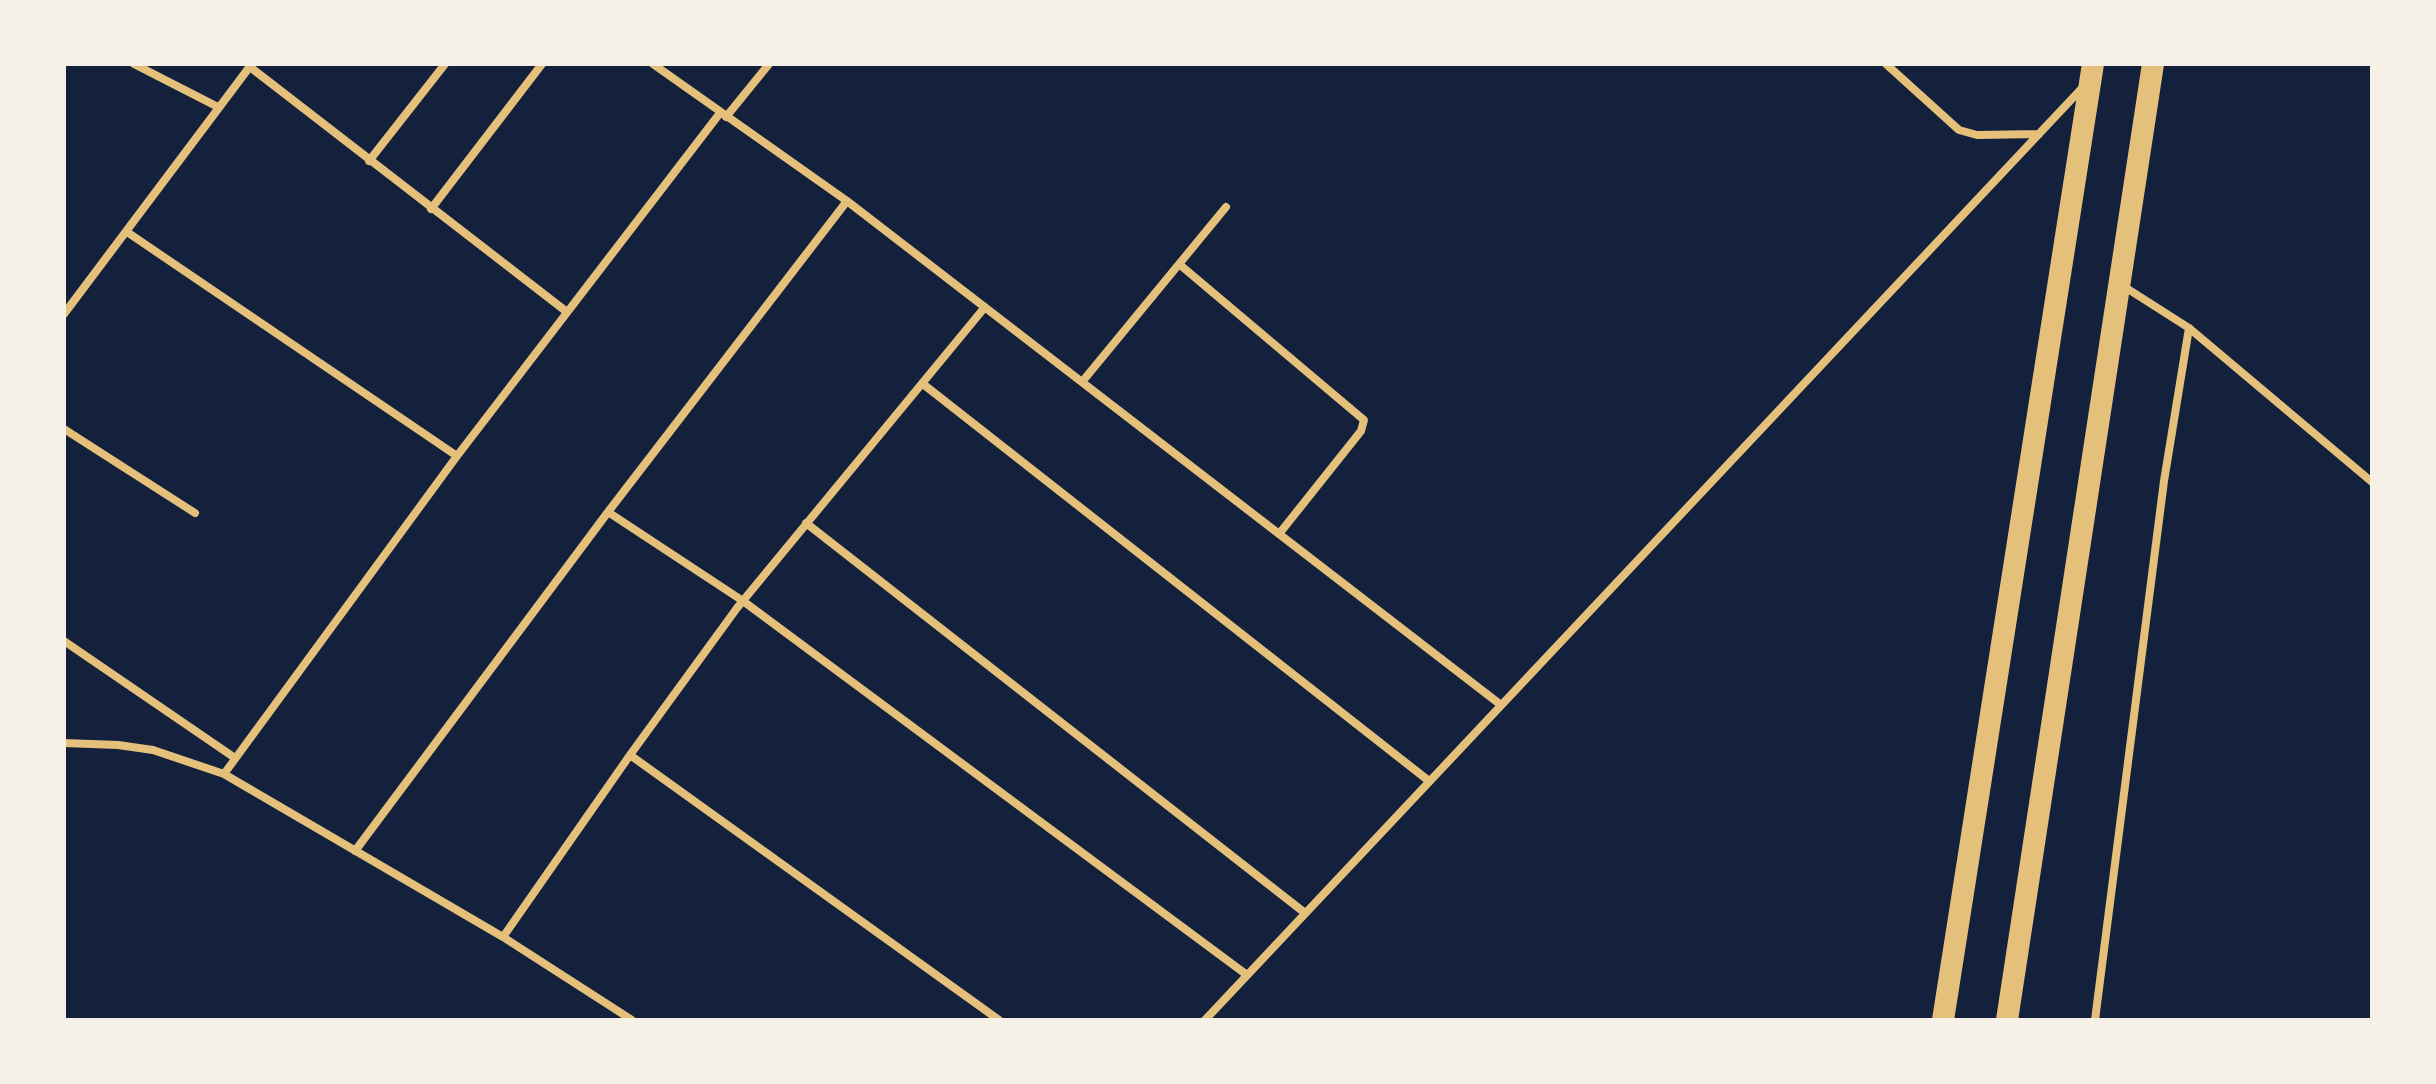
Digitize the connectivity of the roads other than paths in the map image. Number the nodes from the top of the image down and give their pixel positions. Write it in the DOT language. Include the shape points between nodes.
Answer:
graph roads {
  1 [pos="134,64"];
  2 [pos="445,64"];
  3 [pos="542,64"];
  4 [pos="653,64"];
  5 [pos="769,64"];
  6 [pos="1886,64"];
  7 [pos="2153,64"];
  8 [pos="251,65"];
  9 [pos="2096,69"];
  10 [pos="218,107"];
  11 [pos="723,115"];
  12 [pos="2039,134"];
  13 [pos="369,161"];
  14 [pos="847,201"];
  15 [pos="1226,207"];
  16 [pos="431,209"];
  17 [pos="127,232"];
  18 [pos="1179,264"];
  19 [pos="2120,284"];
  20 [pos="985,307"];
  21 [pos="567,312"];
  22 [pos="64,314"];
  23 [pos="2189,328"];
  24 [pos="1082,382"];
  25 [pos="923,384"];
  26 [pos="64,429"];
  27 [pos="457,456"];
  28 [pos="2372,482"];
  29 [pos="608,512"];
  30 [pos="195,513"];
  31 [pos="806,523"];
  32 [pos="1279,534"];
  33 [pos="743,601"];
  34 [pos="64,641"];
  35 [pos="1501,705"];
  36 [pos="64,743"];
  37 [pos="630,755"];
  38 [pos="235,758"];
  39 [pos="224,774"];
  40 [pos="1429,781"];
  41 [pos="355,851"];
  42 [pos="1305,913"];
  43 [pos="503,937"];
  44 [pos="1247,975"];
  45 [pos="1944,1011"];
  46 [pos="632,1020"];
  47 [pos="999,1020"];
  48 [pos="1205,1020"];
  49 [pos="2007,1020"];
  50 [pos="2095,1020"];
  1 -- 10 [label="street"];
  2 -- 13 [label="street"];
  3 -- 16 [label="street"];
  4 -- 11 [label="street"];
  5 -- 11 [label="street"];
  6 -- 12 [label="street" via="1959,130 1977,135"];
  7 -- 19 [label="highway"];
  8 -- 10 [label="street"];
  8 -- 13 [label="street"];
  9 -- 12 [label="street"];
  9 -- 45 [label="highway"];
  10 -- 17 [label="street"];
  11 -- 14 [label="street"];
  11 -- 21 [label="street"];
  12 -- 35 [label="street"];
  13 -- 16 [label="street"];
  14 -- 20 [label="street"];
  14 -- 29 [label="street"];
  15 -- 18 [label="street"];
  16 -- 21 [label="street"];
  17 -- 22 [label="street"];
  17 -- 27 [label="street"];
  18 -- 24 [label="street"];
  18 -- 32 [label="street" via="1364,420 1361,431"];
  19 -- 23 [label="street"];
  19 -- 49 [label="highway"];
  20 -- 24 [label="street"];
  20 -- 25 [label="street"];
  21 -- 27 [label="street"];
  23 -- 28 [label="street"];
  23 -- 50 [label="street" via="2164,481"];
  24 -- 32 [label="street"];
  25 -- 31 [label="street"];
  25 -- 40 [label="street"];
  26 -- 30 [label="street"];
  27 -- 38 [label="street"];
  29 -- 33 [label="street"];
  29 -- 41 [label="street"];
  31 -- 33 [label="street"];
  31 -- 42 [label="street"];
  32 -- 35 [label="street"];
  33 -- 37 [label="street"];
  33 -- 44 [label="street"];
  34 -- 38 [label="street"];
  35 -- 40 [label="street"];
  36 -- 39 [label="street" via="153,750"];
  37 -- 43 [label="street"];
  37 -- 47 [label="street"];
  38 -- 39 [label="street"];
  39 -- 41 [label="street"];
  40 -- 42 [label="street"];
  41 -- 43 [label="street"];
  42 -- 44 [label="street"];
  43 -- 46 [label="street"];
  44 -- 48 [label="street"];
}
